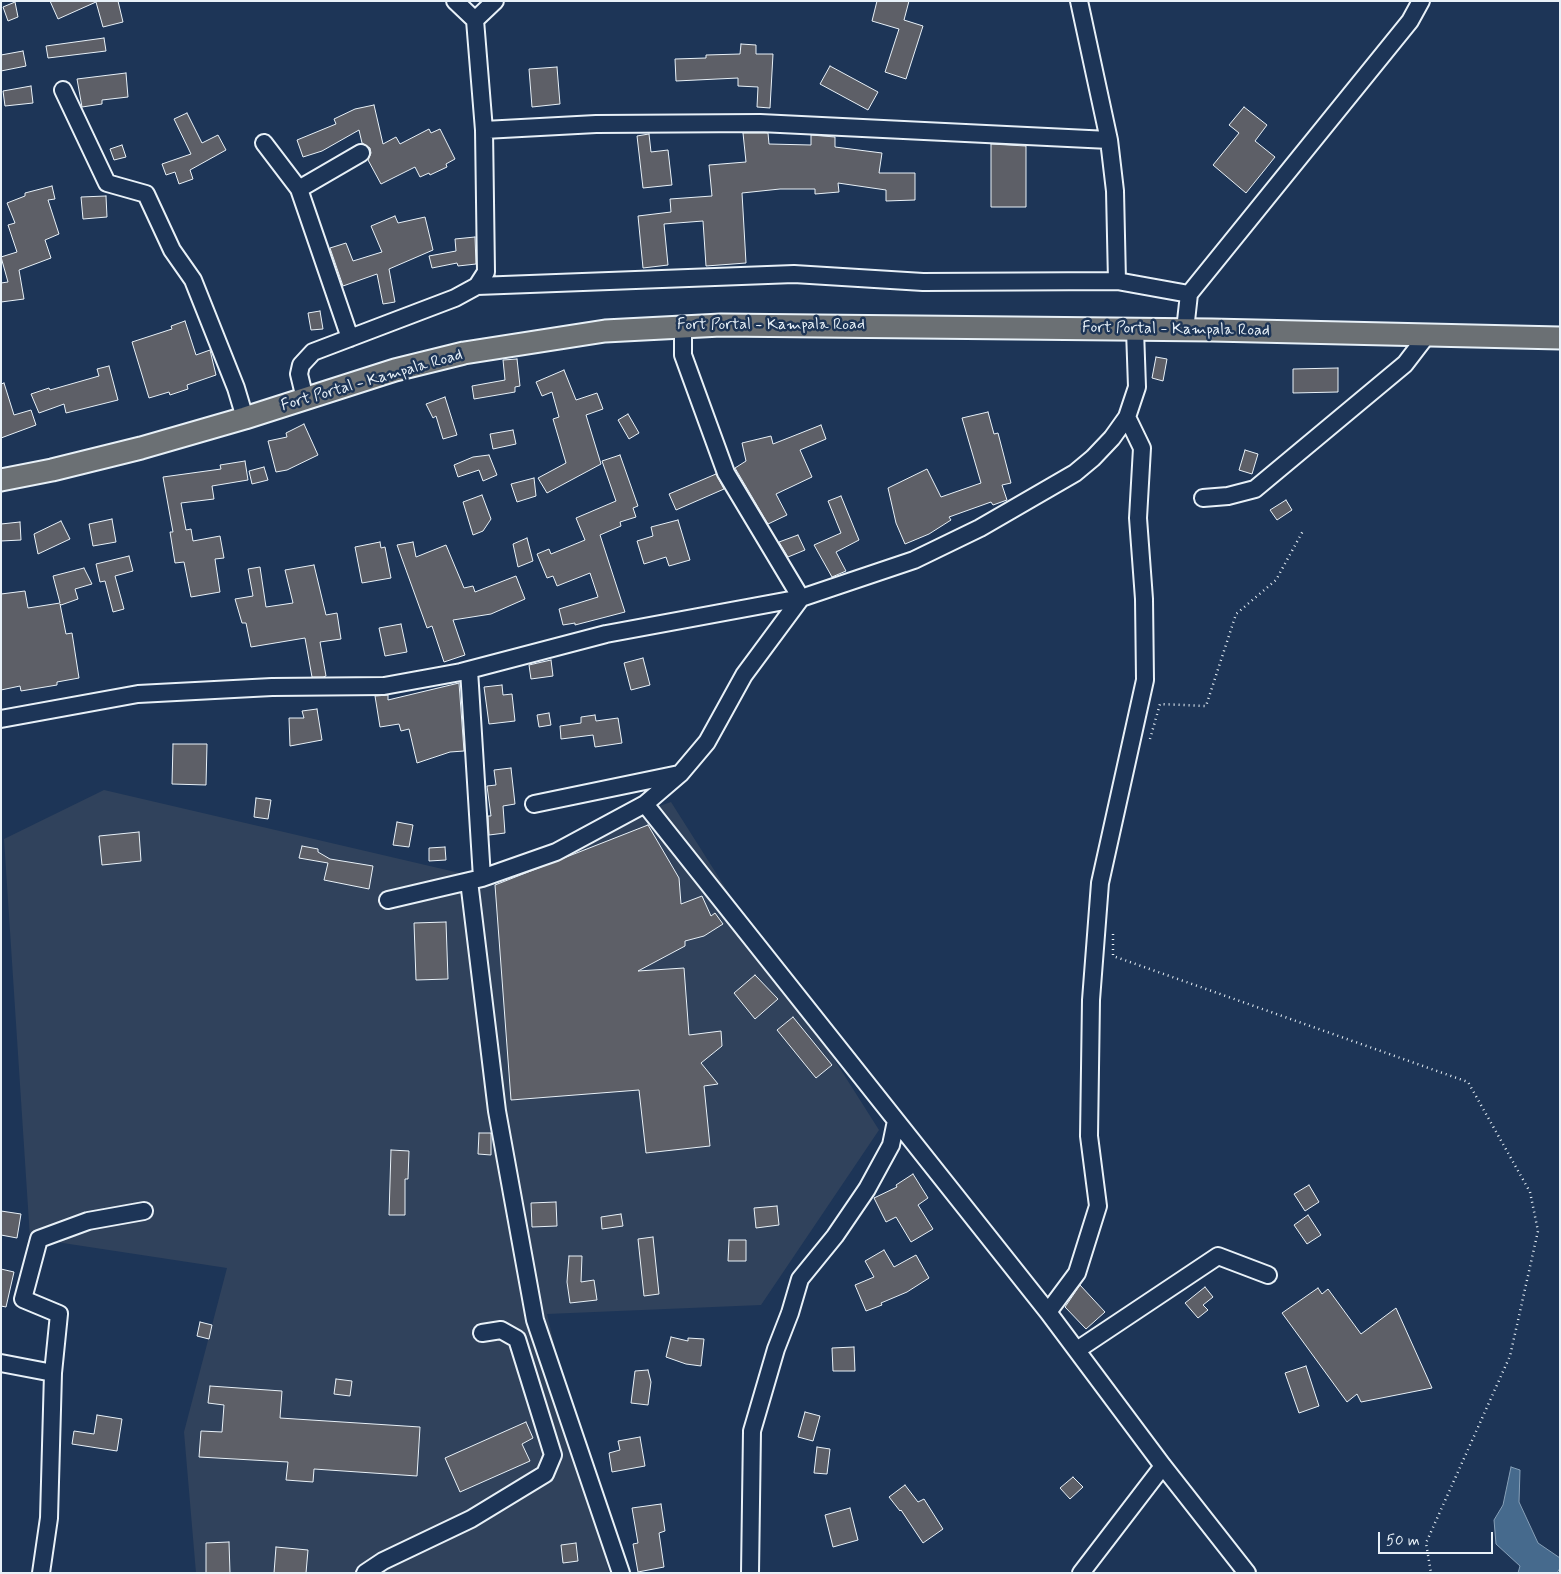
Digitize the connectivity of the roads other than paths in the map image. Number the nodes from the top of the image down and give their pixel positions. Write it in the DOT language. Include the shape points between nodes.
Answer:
graph roads {
  1 [pos="455,1"];
  2 [pos="495,1"];
  3 [pos="1080,1"];
  4 [pos="1421,1"];
  5 [pos="475,20"];
  6 [pos="63,90"];
  7 [pos="484,130"];
  8 [pos="1109,140"];
  9 [pos="264,143"];
  10 [pos="361,153"];
  11 [pos="300,189"];
  12 [pos="1117,281"];
  13 [pos="477,286"];
  14 [pos="1189,294"];
  15 [pos="683,325"];
  16 [pos="1135,330"];
  17 [pos="1185,330"];
  18 [pos="1428,334"];
  19 [pos="350,338"];
  20 [pos="1560,338"];
  21 [pos="305,399"];
  22 [pos="1128,417"];
  23 [pos="245,418"];
  24 [pos="1,480"];
  25 [pos="1203,498"];
  26 [pos="801,598"];
  27 [pos="470,670"];
  28 [pos="1,718"];
  29 [pos="680,774"];
  30 [pos="534,804"];
  31 [pos="646,804"];
  32 [pos="476,880"];
  33 [pos="388,900"];
  34 [pos="896,1121"];
  35 [pos="144,1211"];
  36 [pos="1268,1275"];
  37 [pos="1048,1312"];
  38 [pos="482,1333"];
  39 [pos="1078,1350"];
  40 [pos="1,1363"];
  41 [pos="53,1373"];
  42 [pos="1162,1466"];
  43 [pos="42,1573"];
  44 [pos="365,1573"];
  45 [pos="621,1573"];
  46 [pos="750,1573"];
  47 [pos="1081,1573"];
  48 [pos="1247,1573"];
  1 -- 5 [label="street"];
  2 -- 5 [label="street"];
  3 -- 8 [label="street"];
  4 -- 14 [label="street" via="1410,21"];
  5 -- 7 [label="street"];
  6 -- 23 [label="street" via="107,183 146,194 172,250 193,280"];
  7 -- 8 [label="street" via="596,124 760,123"];
  7 -- 13 [label="street" via="486,272"];
  8 -- 12 [label="street" via="1115,191"];
  9 -- 11 [label="street"];
  10 -- 11 [label="street"];
  11 -- 19 [label="street"];
  12 -- 13 [label="street" via="922,282 794,274"];
  12 -- 14 [label="street"];
  13 -- 19 [label="street" via="455,298"];
  14 -- 17 [label="street"];
  15 -- 16 [label="main road, Fort Portal - Kampala Road"];
  15 -- 21 [label="main road, Fort Portal - Kampala Road" via="605,331 464,353 395,370"];
  15 -- 26 [label="street" via="683,355 726,473"];
  16 -- 17 [label="main road, Fort Portal - Kampala Road"];
  16 -- 22 [label="street" via="1137,387"];
  17 -- 18 [label="main road, Fort Portal - Kampala Road"];
  18 -- 20 [label="main road, Fort Portal - Kampala Road"];
  18 -- 25 [label="street" via="1405,364 1255,489"];
  19 -- 21 [label="street" via="313,352 300,365"];
  21 -- 23 [label="main road, Fort Portal - Kampala Road"];
  22 -- 26 [label="street" via="1112,438 1076,473 980,528 914,560"];
  22 -- 37 [label="street" via="1142,448 1138,518 1144,599 1144,680 1100,883 1091,1000 1089,1136 1098,1206 1077,1273"];
  23 -- 24 [label="main road, Fort Portal - Kampala Road" via="61,468"];
  26 -- 27 [label="street" via="606,634"];
  26 -- 29 [label="street" via="744,675 707,742"];
  27 -- 28 [label="street" via="384,686 138,694"];
  27 -- 32 [label="street"];
  29 -- 30 [label="street"];
  29 -- 31 [label="street"];
  31 -- 32 [label="street" via="556,852"];
  31 -- 34 [label="street"];
  32 -- 33 [label="street"];
  32 -- 45 [label="street" via="497,1111 534,1320"];
  34 -- 37 [label="street"];
  34 -- 46 [label="street" via="891,1145 867,1189 800,1279 776,1349 752,1431"];
  35 -- 41 [label="street" via="88,1221 38,1239 24,1299 59,1314"];
  36 -- 39 [label="street" via="1218,1256"];
  37 -- 39 [label="street"];
  38 -- 44 [label="street" via="501,1330 517,1339 553,1454 545,1474 471,1519"];
  39 -- 42 [label="street"];
  40 -- 41 [label="street"];
  41 -- 43 [label="street" via="49,1518"];
  42 -- 47 [label="street"];
  42 -- 48 [label="street"];
}
